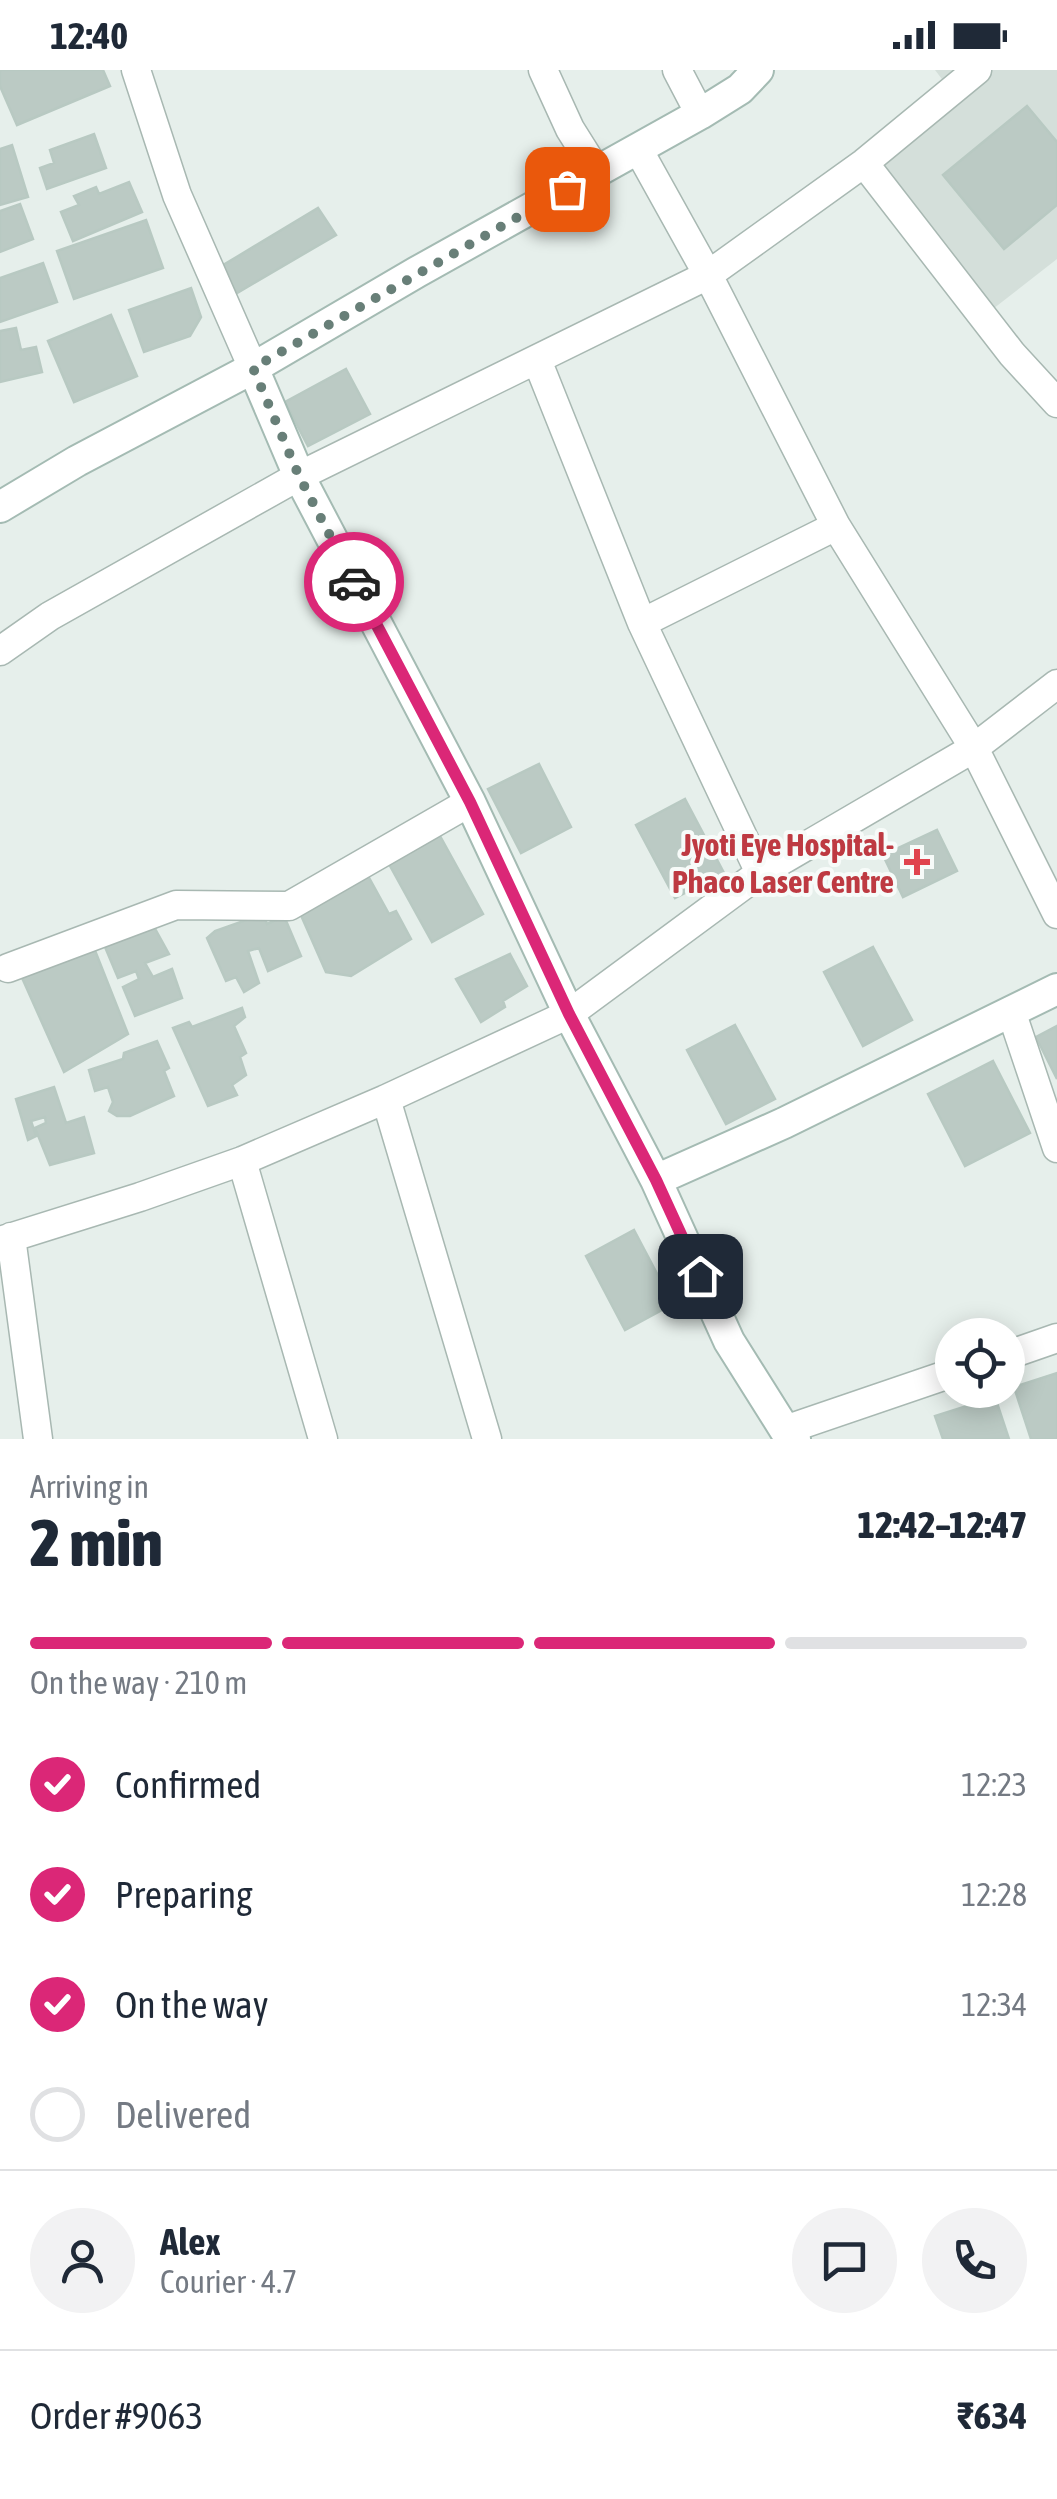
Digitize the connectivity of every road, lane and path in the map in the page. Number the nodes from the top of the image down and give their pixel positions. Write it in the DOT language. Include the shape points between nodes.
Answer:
graph roads {
  1 [pos="136,70"];
  2 [pos="543,70"];
  3 [pos="677,70"];
  4 [pos="758,70"];
  5 [pos="977,70"];
  6 [pos="700,114"];
  7 [pos="638,149"];
  8 [pos="864,162"];
  9 [pos="597,172"];
  10 [pos="708,276"];
  11 [pos="537,360"];
  12 [pos="253,368"];
  13 [pos="1057,403"];
  14 [pos="299,476"];
  15 [pos="0,507"];
  16 [pos="836,526"];
  17 [pos="642,623"];
  18 [pos="0,652"];
  19 [pos="1057,684"];
  20 [pos="974,748"];
  21 [pos="470,802"];
  22 [pos="760,873"];
  23 [pos="1057,914"];
  24 [pos="3,963"];
  25 [pos="1057,989"];
  26 [pos="1012,1010"];
  27 [pos="569,1014"];
  28 [pos="386,1099"];
  29 [pos="1057,1148"];
  30 [pos="242,1161"];
  31 [pos="656,1180"];
  32 [pos="6,1239"];
  33 [pos="1057,1338"];
  34 [pos="1025,1348"];
  35 [pos="935,1380"];
  36 [pos="790,1435"];
  37 [pos="38,1439"];
  38 [pos="323,1439"];
  39 [pos="487,1439"];
  1 -- 12 [label="street" via="177,194"];
  2 -- 9 [label="street"];
  3 -- 6 [label="street"];
  4 -- 6 [label="street"];
  5 -- 8 [label="street"];
  6 -- 7 [label="street"];
  7 -- 9 [label="street"];
  7 -- 10 [label="street"];
  8 -- 10 [label="street"];
  8 -- 13 [label="street"];
  9 -- 12 [label="street"];
  10 -- 11 [label="street"];
  10 -- 16 [label="street"];
  11 -- 14 [label="street"];
  11 -- 17 [label="street"];
  12 -- 14 [label="street"];
  12 -- 15 [label="street"];
  14 -- 18 [label="street" via="50,616"];
  14 -- 21 [label="street"];
  16 -- 17 [label="street"];
  16 -- 20 [label="street"];
  17 -- 22 [label="street"];
  19 -- 20 [label="street"];
  20 -- 22 [label="street"];
  20 -- 23 [label="street"];
  21 -- 24 [label="street" via="289,906 176,905"];
  21 -- 27 [label="street"];
  22 -- 27 [label="street"];
  25 -- 26 [label="street"];
  26 -- 29 [label="street"];
  26 -- 31 [label="street"];
  27 -- 28 [label="street"];
  27 -- 31 [label="street"];
  28 -- 30 [label="street"];
  28 -- 39 [label="street"];
  30 -- 32 [label="street"];
  30 -- 38 [label="street"];
  31 -- 36 [label="street" via="729,1341"];
  32 -- 37 [label="street"];
  33 -- 34 [label="street"];
  35 -- 36 [label="street"];
}
